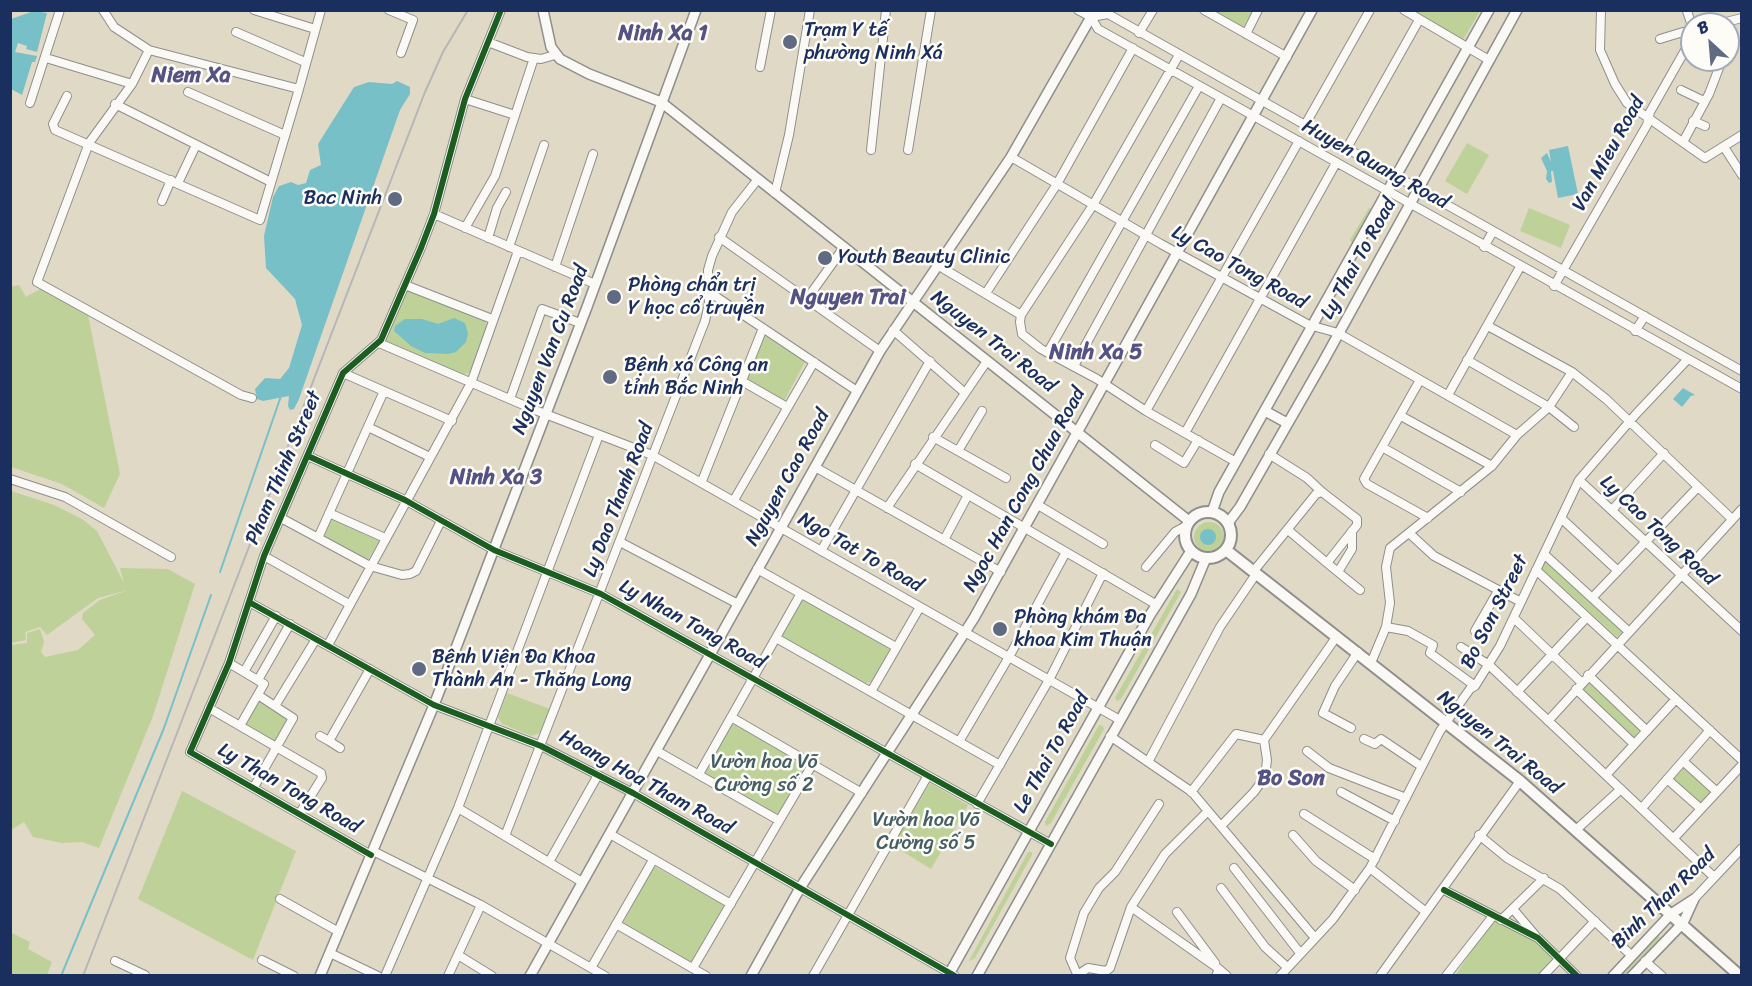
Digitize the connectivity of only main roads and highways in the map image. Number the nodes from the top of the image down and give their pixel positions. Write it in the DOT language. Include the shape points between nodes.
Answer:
graph roads {
  1 [pos="543,10"];
  2 [pos="696,10"];
  3 [pos="1312,10"];
  4 [pos="1489,10"];
  5 [pos="1517,10"];
  6 [pos="1093,14"];
  7 [pos="661,102"];
  8 [pos="912,302"];
  9 [pos="1265,411"];
  10 [pos="1287,423"];
  11 [pos="1078,433"];
  12 [pos="1212,512"];
  13 [pos="1228,523"];
  14 [pos="1188,524"];
  15 [pos="1226,550"];
  16 [pos="1191,551"];
  17 [pos="1206,558"];
  18 [pos="1671,914"];
  19 [pos="1683,923"];
  20 [pos="951,974"];
  21 [pos="320,975"];
  22 [pos="530,975"];
  23 [pos="751,975"];
  24 [pos="977,975"];
  25 [pos="1612,975"];
  26 [pos="1632,975"];
  27 [pos="1740,975"];
  1 -- 7 [label="main road, Nguyen Trai Road" via="546,34 555,55 570,66"];
  2 -- 7 [label="main road, Nguyen Van Cu Road"];
  3 -- 11 [label="main road, Ngoc Han Cong Chua Road"];
  4 -- 9 [label="main road, Ly Thai To Road"];
  5 -- 10 [label="main road, Ly Thai To Road"];
  6 -- 8 [label="main road, Nguyen Cao Road" via="1011,157"];
  7 -- 8 [label="main road, Nguyen Trai Road"];
  7 -- 21 [label="main road, Nguyen Van Cu Road" via="434,705"];
  8 -- 11 [label="main road, Nguyen Trai Road"];
  8 -- 22 [label="main road, Nguyen Cao Road" via="880,351"];
  9 -- 10 [label="main road"];
  9 -- 12 [label="main road, Ly Thai To Road" via="1218,493"];
  10 -- 13 [label="main road, Ly Thai To Road"];
  11 -- 14 [label="main road, Nguyen Trai Road"];
  11 -- 23 [label="main road, Ngoc Han Cong Chua Road" via="966,631 800,888"];
  12 -- 13 [label="highway"];
  12 -- 14 [label="highway" via="1200,513"];
  13 -- 15 [label="highway" via="1231,537"];
  14 -- 16 [label="highway" via="1185,541"];
  15 -- 17 [label="highway"];
  15 -- 18 [label="highway, Nguyen Trai Road" via="1520,781"];
  16 -- 17 [label="highway"];
  16 -- 20 [label="main road, Le Thai To Road" via="1098,707"];
  17 -- 24 [label="main road" via="1195,587"];
  18 -- 19 [label="highway, Nguyen Trai Road"];
  18 -- 19 [label="main road, Binh Than Road" via="1695,899"];
  18 -- 25 [label="main road, Binh Than Road"];
  19 -- 26 [label="main road, Binh Than Road"];
  19 -- 27 [label="highway, Nguyen Trai Road"];
}
